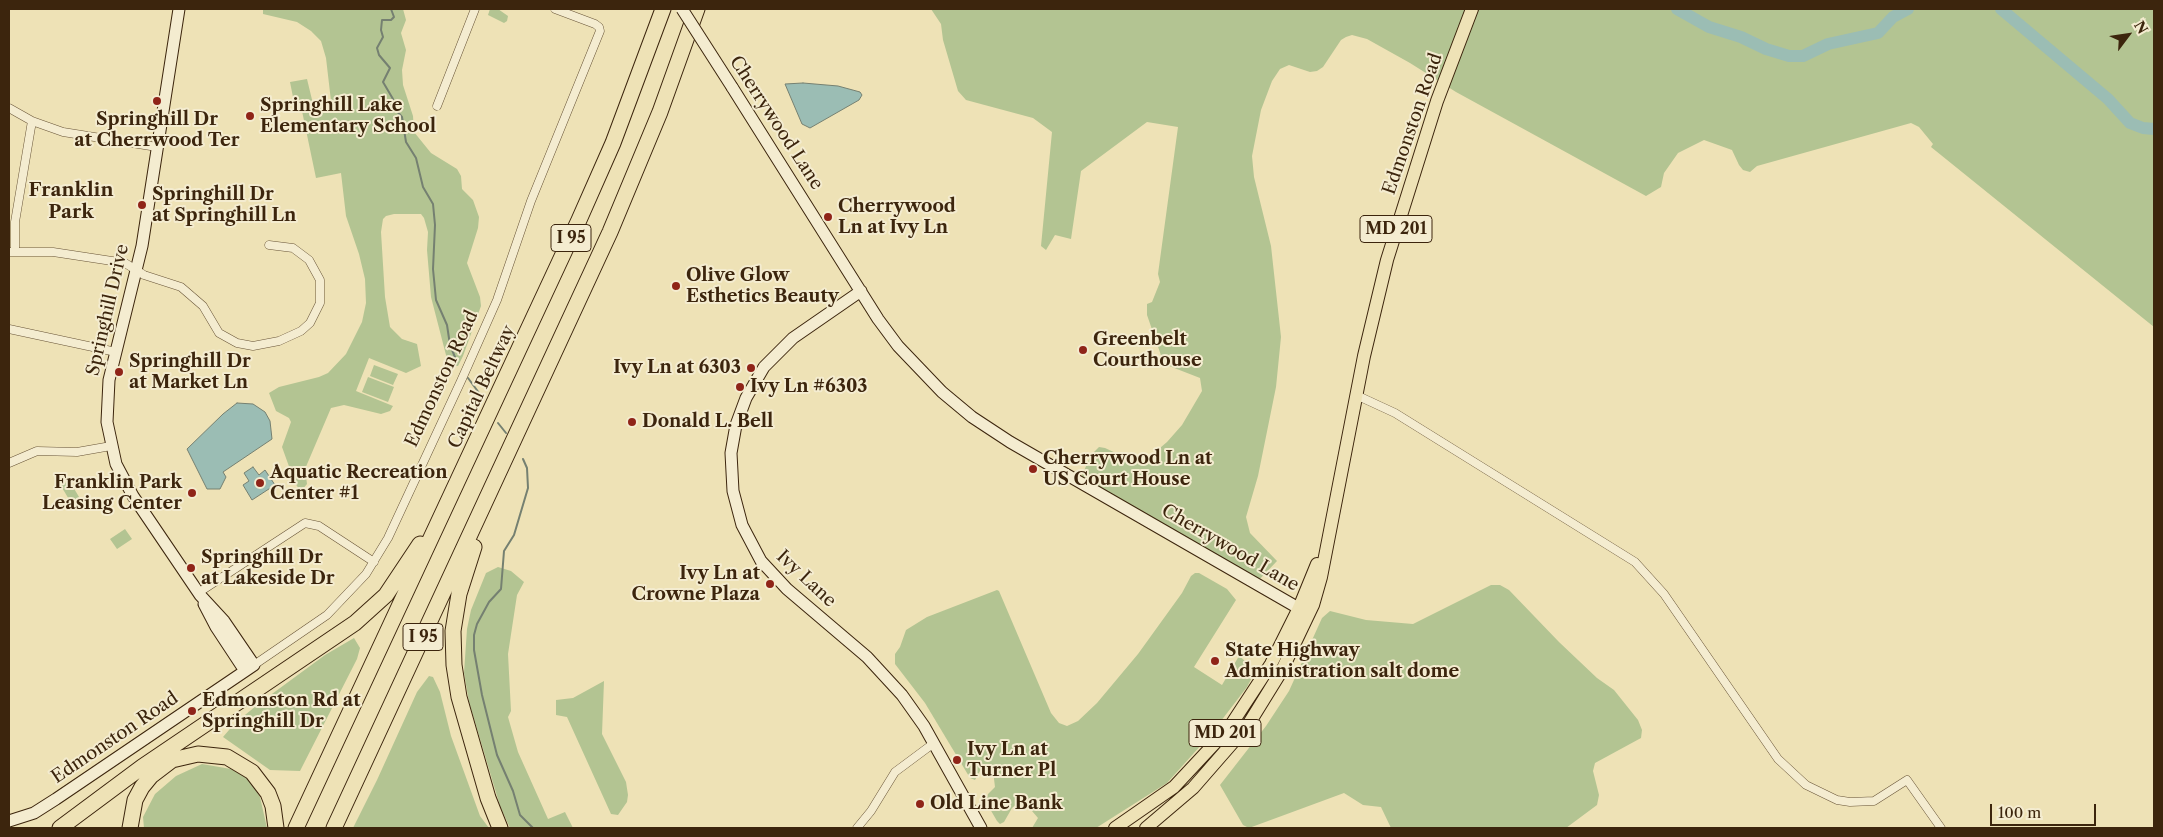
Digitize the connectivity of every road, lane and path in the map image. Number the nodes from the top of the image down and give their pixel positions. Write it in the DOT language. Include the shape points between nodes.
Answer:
graph roads {
  1 [pos="179,9"];
  2 [pos="475,9"];
  3 [pos="555,9"];
  4 [pos="663,9"];
  5 [pos="682,9"];
  6 [pos="697,9"];
  7 [pos="1472,9"];
  8 [pos="437,106"];
  9 [pos="9,108"];
  10 [pos="32,121"];
  11 [pos="157,147"];
  12 [pos="269,245"];
  13 [pos="12,251"];
  14 [pos="136,270"];
  15 [pos="861,291"];
  16 [pos="9,330"];
  17 [pos="116,352"];
  18 [pos="1356,395"];
  19 [pos="512,445"];
  20 [pos="111,446"];
  21 [pos="9,463"];
  22 [pos="467,463"];
  23 [pos="374,562"];
  24 [pos="199,594"];
  25 [pos="1304,611"];
  26 [pos="249,668"];
  27 [pos="934,743"];
  28 [pos="9,821"];
  29 [pos="60,828"];
  30 [pos="130,828"];
  31 [pos="276,828"];
  32 [pos="296,828"];
  33 [pos="334,828"];
  34 [pos="500,828"];
  35 [pos="858,828"];
  36 [pos="982,828"];
  37 [pos="1115,828"];
  38 [pos="1146,828"];
  39 [pos="1941,828"];
  1 -- 11 [label="street, Springhill Drive"];
  2 -- 8 [label="street"];
  3 -- 23 [label="street, Edmonston Road" via="595,24 600,31 531,201 488,320"];
  4 -- 22 [label="highway, Capital Beltway / I 95" via="609,152"];
  5 -- 15 [label="street, Cherrywood Lane, bridge"];
  6 -- 19 [label="highway, I 95" via="639,165"];
  7 -- 18 [label="main road, Edmonston Road / MD 201" via="1437,101 1392,242"];
  9 -- 10 [label="street"];
  10 -- 11 [label="street" via="73,134"];
  10 -- 13 [label="street"];
  11 -- 14 [label="street, Springhill Drive"];
  12 -- 14 [label="street" via="293,248 306,256 316,272 321,290 318,309 307,326 293,336 266,344 245,345 231,341 219,333 202,306 188,292"];
  13 -- 14 [label="street" via="91,257 125,264"];
  14 -- 17 [label="street, Springhill Drive"];
  15 -- 25 [label="street, Cherrywood Lane" via="903,352 942,392 972,416 1010,442"];
  15 -- 27 [label="street, Ivy Lane" via="793,338 774,354 764,368 746,398 736,425 731,453 733,491 742,525 768,570 882,672 910,705"];
  16 -- 17 [label="street"];
  17 -- 20 [label="street, Springhill Drive" via="107,401"];
  18 -- 25 [label="main road, Edmonston Road / MD 201" via="1344,456"];
  18 -- 39 [label="street" via="1395,413 1635,562 1664,594 1778,759 1806,785 1832,798 1850,802 1874,800 1907,780"];
  19 -- 33 [label="highway, I 95"];
  19 -- 34 [label="highway" via="464,576 453,639 454,673 459,697"];
  20 -- 21 [label="street" via="77,452 37,451"];
  20 -- 24 [label="street, Springhill Drive" via="129,490"];
  22 -- 29 [label="highway" via="406,568 373,607 337,636 142,767"];
  22 -- 32 [label="highway, Capital Beltway / I 95"];
  23 -- 24 [label="street" via="319,526 305,523"];
  23 -- 26 [label="street, Edmonston Road" via="335,607"];
  24 -- 26 [label="street, Springhill Drive" via="216,627"];
  25 -- 37 [label="main road, MD 201" via="1240,713 1215,745 1174,787"];
  25 -- 38 [label="main road, MD 201" via="1266,698 1238,738 1193,788"];
  26 -- 28 [label="street, Edmonston Road" via="56,799 34,813"];
  27 -- 35 [label="street" via="895,772"];
  27 -- 36 [label="street, Ivy Lane"];
  30 -- 31 [label="highway" via="135,800 151,776 172,760 198,754 227,757 252,772 268,793"];
}
